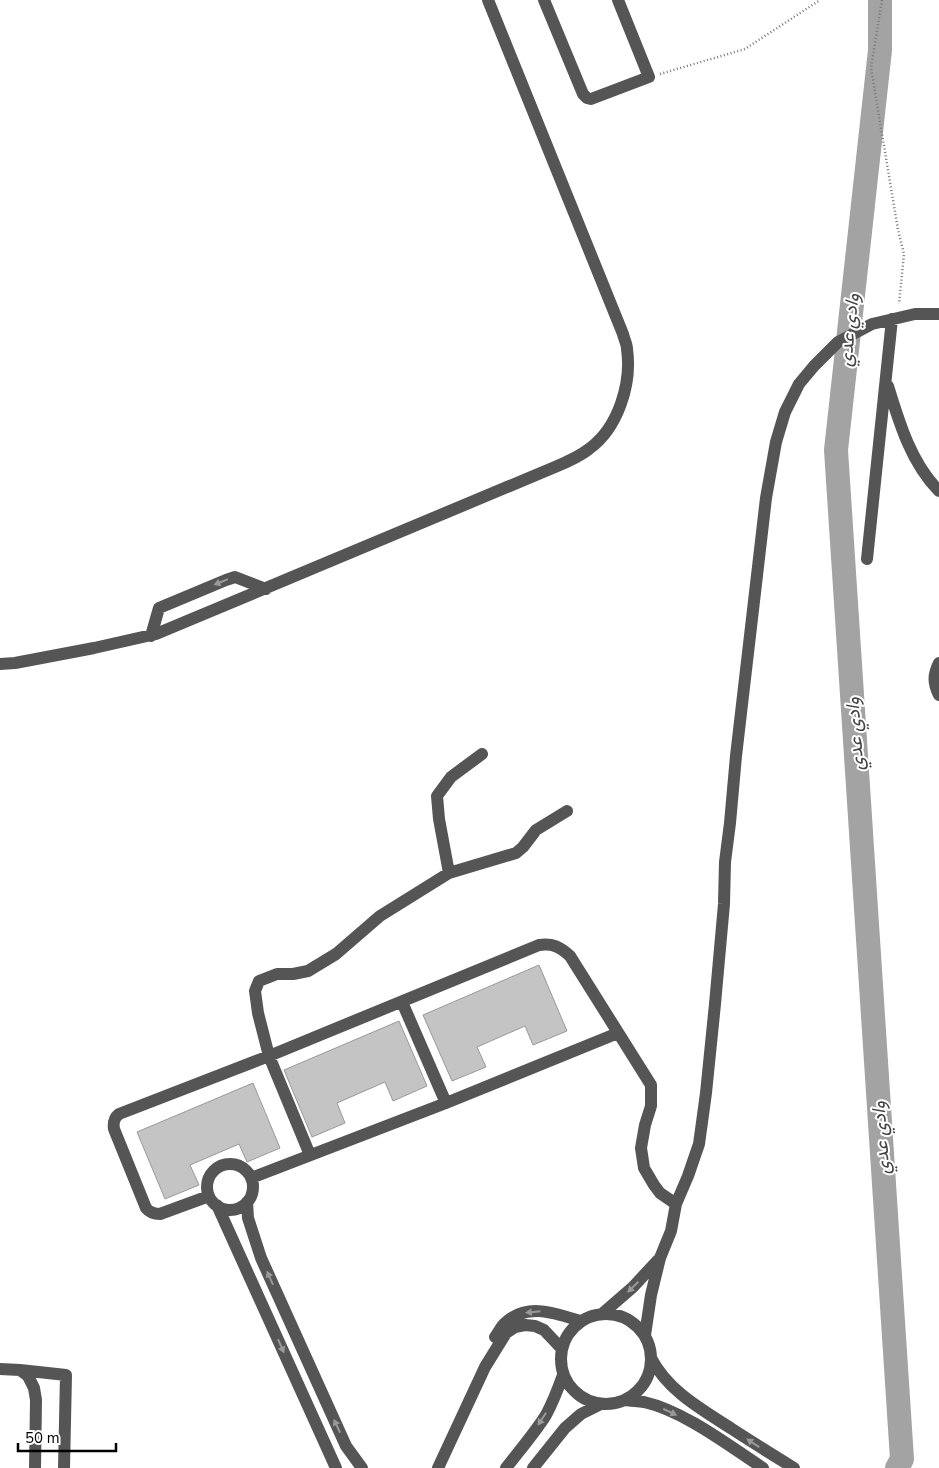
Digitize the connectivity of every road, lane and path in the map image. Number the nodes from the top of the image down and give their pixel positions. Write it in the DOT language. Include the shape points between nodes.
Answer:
graph roads {
  1 [pos="488,0"];
  2 [pos="544,0"];
  3 [pos="618,0"];
  4 [pos="820,0"];
  5 [pos="882,0"];
  6 [pos="649,77"];
  7 [pos="939,314"];
  8 [pos="895,318"];
  9 [pos="886,381"];
  10 [pos="939,490"];
  11 [pos="867,559"];
  12 [pos="266,589"];
  13 [pos="151,636"];
  14 [pos="939,663"];
  15 [pos="0,664"];
  16 [pos="939,695"];
  17 [pos="482,754"];
  18 [pos="567,811"];
  19 [pos="449,873"];
  20 [pos="402,1002"];
  21 [pos="618,1032"];
  22 [pos="269,1056"];
  23 [pos="446,1103"];
  24 [pos="310,1155"];
  25 [pos="251,1178"];
  26 [pos="213,1201"];
  27 [pos="247,1202"];
  28 [pos="676,1204"];
  29 [pos="660,1258"];
  30 [pos="603,1313"];
  31 [pos="580,1321"];
  32 [pos="645,1335"];
  33 [pos="561,1348"];
  34 [pos="651,1358"];
  35 [pos="485,1367"];
  36 [pos="0,1369"];
  37 [pos="20,1370"];
  38 [pos="563,1375"];
  39 [pos="625,1400"];
  40 [pos="601,1404"];
  41 [pos="35,1468"];
  42 [pos="64,1468"];
  43 [pos="336,1468"];
  44 [pos="362,1468"];
  45 [pos="438,1468"];
  46 [pos="506,1468"];
  47 [pos="533,1468"];
  48 [pos="762,1468"];
  49 [pos="794,1468"];
  1 -- 12 [label="street" via="623,334 628,367 623,399 610,427 578,457"];
  2 -- 6 [label="street" via="587,98"];
  3 -- 6 [label="street"];
  4 -- 6 [label="path" via="745,49"];
  5 -- 8 [label="path" via="871,68 904,254"];
  7 -- 8 [label="street"];
  8 -- 9 [label="street"];
  8 -- 28 [label="street" via="872,324 838,342 814,366 799,384 785,412 776,442 766,498 736,756 706,1093 699,1144"];
  9 -- 10 [label="street" via="898,419 919,466"];
  9 -- 11 [label="street"];
  12 -- 13 [label="street"];
  12 -- 13 [label="street, one-way" via="235,577 226,580 159,608"];
  13 -- 15 [label="street"];
  14 -- 16 [label="street" via="934,674 934,685"];
  17 -- 19 [label="street" via="452,777 437,796"];
  18 -- 19 [label="street" via="536,830 516,853"];
  19 -- 22 [label="street" via="380,916 336,954 308,971 277,974 259,981 255,991"];
  20 -- 21 [label="street" via="539,945 554,945 570,956"];
  20 -- 22 [label="street"];
  20 -- 23 [label="street"];
  21 -- 23 [label="street"];
  21 -- 28 [label="street" via="651,1085 651,1106 641,1148 644,1168 660,1193"];
  22 -- 24 [label="street"];
  22 -- 26 [label="street" via="119,1114 114,1120 114,1129 149,1211 160,1214"];
  23 -- 24 [label="street"];
  24 -- 25 [label="street"];
  25 -- 26 [label="street" via="237,1165 218,1167 210,1177 208,1189"];
  25 -- 27 [label="street" via="252,1191"];
  26 -- 27 [label="street" via="230,1210"];
  26 -- 43 [label="street, one-way"];
  44 -- 27 [label="street, one-way" via="346,1446 261,1258 248,1218"];
  28 -- 29 [label="street" via="671,1231"];
  29 -- 30 [label="street, one-way"];
  29 -- 32 [label="street"];
  30 -- 31 [label="street"];
  30 -- 32 [label="street" via="627,1318"];
  31 -- 33 [label="street" via="571,1328"];
  31 -- 35 [label="street, one-way" via="542,1311 528,1311 516,1316 504,1324 496,1336"];
  32 -- 34 [label="street"];
  33 -- 35 [label="street" via="544,1330 525,1325 514,1327 506,1333"];
  33 -- 38 [label="street"];
  34 -- 39 [label="street" via="650,1371 644,1383"];
  49 -- 34 [label="street, one-way" via="695,1406 673,1388"];
  35 -- 45 [label="street"];
  36 -- 37 [label="street"];
  37 -- 41 [label="street" via="28,1376 36,1400"];
  37 -- 42 [label="street" via="66,1375"];
  38 -- 40 [label="street" via="578,1395"];
  38 -- 46 [label="street, one-way" via="546,1414"];
  39 -- 40 [label="street"];
  39 -- 48 [label="street, one-way" via="667,1410"];
  40 -- 47 [label="street" via="565,1428"];
}
